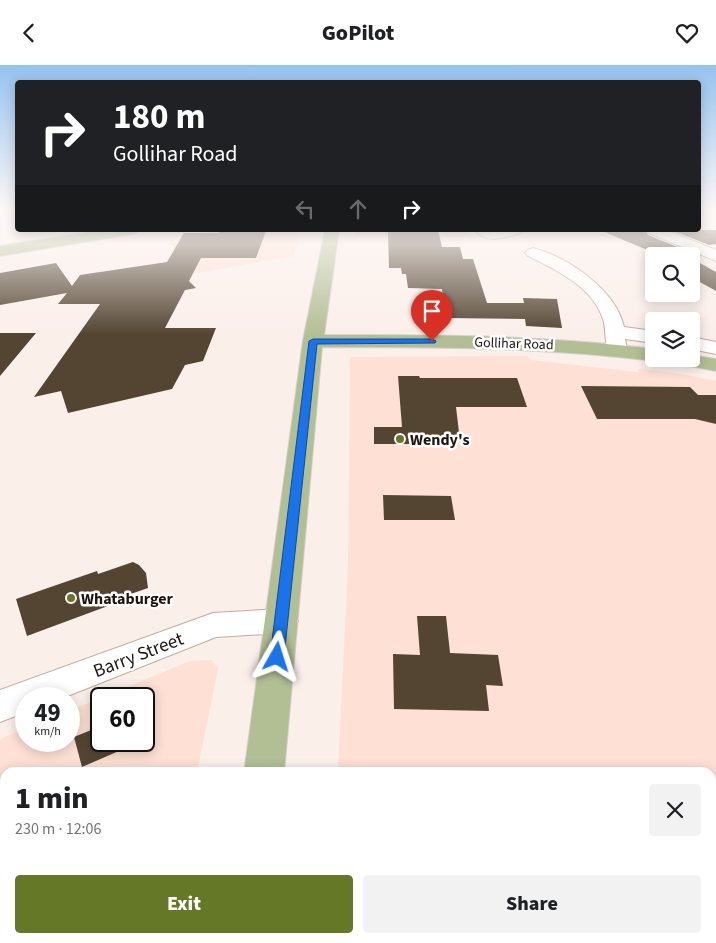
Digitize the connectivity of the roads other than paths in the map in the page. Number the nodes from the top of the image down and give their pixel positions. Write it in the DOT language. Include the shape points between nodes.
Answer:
graph roads {
  1 [pos="328,253"];
  2 [pos="533,253"];
  3 [pos="645,338"];
  4 [pos="616,340"];
  5 [pos="313,341"];
  6 [pos="700,345"];
  7 [pos="716,348"];
  8 [pos="645,351"];
  9 [pos="700,362"];
  10 [pos="716,365"];
  11 [pos="281,621"];
  12 [pos="0,706"];
  13 [pos="265,767"];
  1 -- 5 [label="main road"];
  2 -- 4 [label="street" via="575,274 595,291 612,320"];
  3 -- 4 [label="street"];
  4 -- 5 [label="main road, Gollihar Road" via="522,343"];
  4 -- 8 [label="main road, Gollihar Road"];
  5 -- 11 [label="main road"];
  6 -- 7 [label="street"];
  9 -- 10 [label="main road"];
  11 -- 12 [label="street, Barry Street" via="214,625"];
  11 -- 13 [label="main road"];
}
